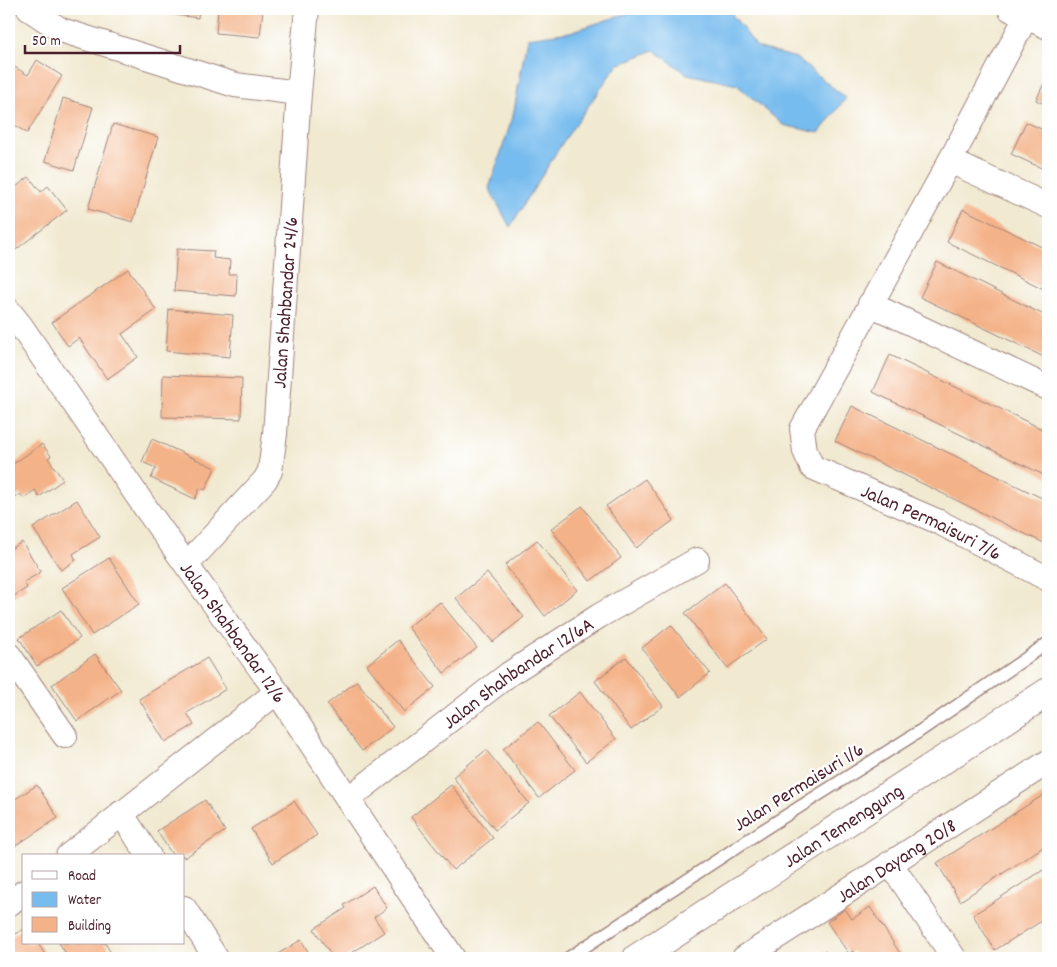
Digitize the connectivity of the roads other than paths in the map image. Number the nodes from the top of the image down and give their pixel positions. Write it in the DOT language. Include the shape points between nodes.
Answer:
graph roads {
  1 [pos="29,9"];
  2 [pos="308,9"];
  3 [pos="1018,13"];
  4 [pos="1048,27"];
  5 [pos="299,93"];
  6 [pos="950,161"];
  7 [pos="1048,206"];
  8 [pos="870,304"];
  9 [pos="13,324"];
  10 [pos="1048,388"];
  11 [pos="697,560"];
  12 [pos="187,564"];
  13 [pos="1048,579"];
  14 [pos="1048,644"];
  15 [pos="9,655"];
  16 [pos="277,692"];
  17 [pos="1048,692"];
  18 [pos="65,736"];
  19 [pos="1048,762"];
  20 [pos="348,799"];
  21 [pos="121,812"];
  22 [pos="70,854"];
  23 [pos="149,854"];
  24 [pos="890,863"];
  25 [pos="22,894"];
  26 [pos="9,904"];
  27 [pos="185,910"];
  28 [pos="216,958"];
  29 [pos="453,958"];
  30 [pos="568,958"];
  31 [pos="637,958"];
  32 [pos="746,958"];
  33 [pos="954,958"];
  1 -- 5 [label="street" via="61,30 235,85"];
  2 -- 5 [label="street, Jalan Shahbandar 24/6"];
  3 -- 4 [label="street"];
  3 -- 6 [label="street"];
  5 -- 12 [label="street, Jalan Shahbandar 24/6" via="270,471"];
  6 -- 7 [label="street"];
  6 -- 8 [label="street"];
  8 -- 10 [label="street"];
  8 -- 13 [label="street, Jalan Permaisuri 7/6" via="802,428 805,451 812,467 939,522"];
  9 -- 12 [label="street, Jalan Shahbandar 12/6"];
  11 -- 20 [label="street, Jalan Shahbandar 12/6A" via="599,616 509,674"];
  12 -- 16 [label="street, Jalan Shahbandar 12/6"];
  14 -- 30 [label="lane, Jalan Permaisuri 1/6" via="920,731"];
  15 -- 18 [label="street"];
  16 -- 20 [label="street, Jalan Shahbandar 12/6"];
  16 -- 21 [label="street"];
  17 -- 31 [label="street, Jalan Temenggung"];
  19 -- 24 [label="street, Jalan Dayang 20/8"];
  20 -- 29 [label="street, Jalan Shahbandar 12/6"];
  21 -- 22 [label="street"];
  21 -- 23 [label="street"];
  24 -- 32 [label="street, Jalan Dayang 20/8"];
  24 -- 33 [label="street"];
  25 -- 26 [label="street"];
  27 -- 28 [label="street"];
}
